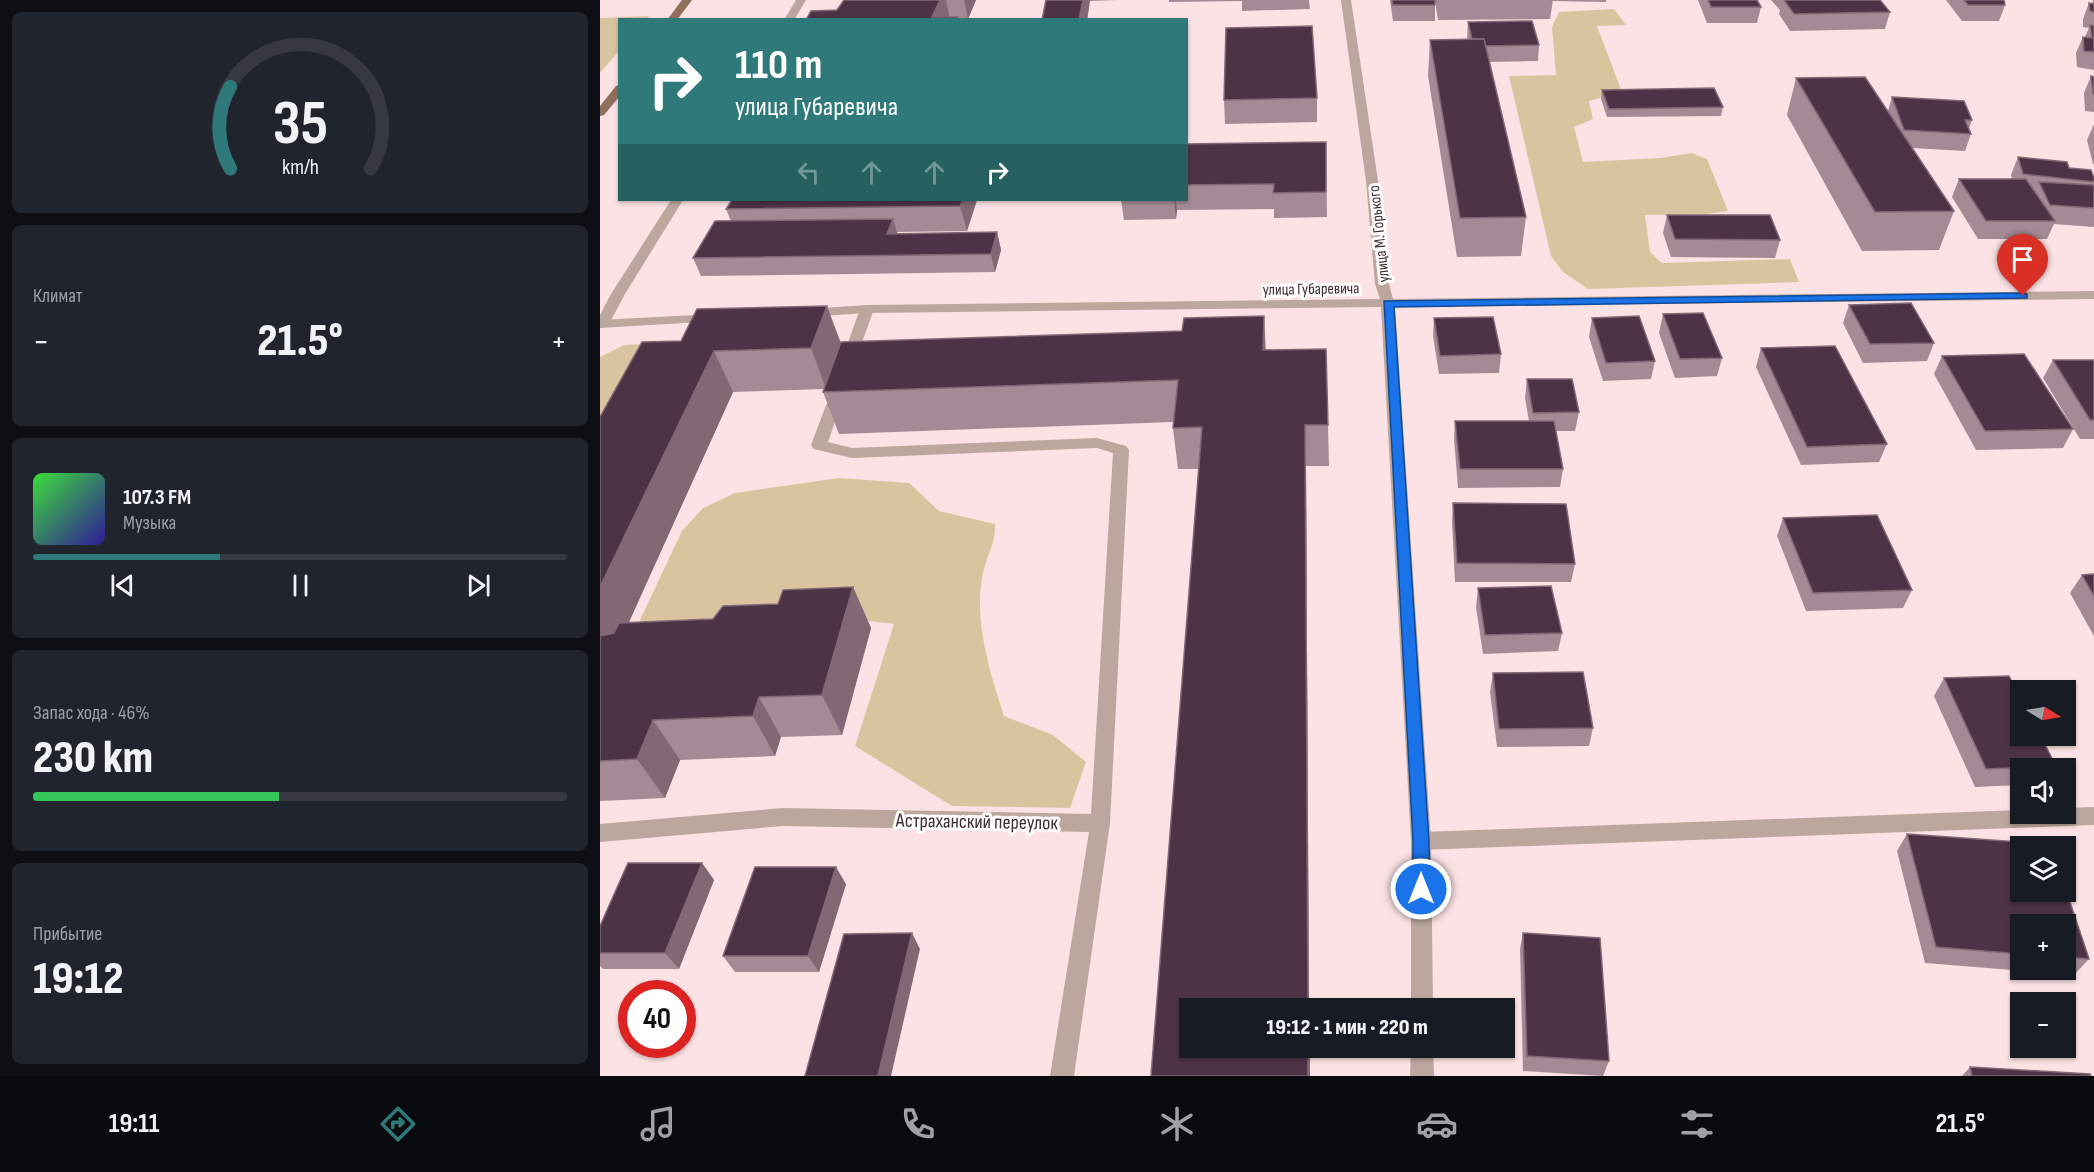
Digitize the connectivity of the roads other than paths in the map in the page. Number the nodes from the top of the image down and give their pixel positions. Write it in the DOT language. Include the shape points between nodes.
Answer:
graph roads {
  1 [pos="687,0"];
  2 [pos="801,0"];
  3 [pos="1346,0"];
  4 [pos="674,18"];
  5 [pos="790,18"];
  6 [pos="618,90"];
  7 [pos="600,113"];
  8 [pos="676,201"];
  9 [pos="2094,295"];
  10 [pos="1388,303"];
  11 [pos="867,309"];
  12 [pos="798,313"];
  13 [pos="729,317"];
  14 [pos="601,324"];
  15 [pos="2094,816"];
  16 [pos="1100,823"];
  17 [pos="600,833"];
  18 [pos="1421,841"];
  19 [pos="1422,998"];
  20 [pos="1422,1058"];
  21 [pos="1062,1076"];
  22 [pos="1422,1076"];
  1 -- 4 [label="main road"];
  2 -- 5 [label="street"];
  3 -- 10 [label="street, улица М. Горького" via="1372,181 1382,284"];
  6 -- 7 [label="main road"];
  8 -- 14 [label="street"];
  9 -- 10 [label="street, улица Губаревича"];
  10 -- 11 [label="street, улица Губаревича"];
  10 -- 18 [label="street, улица М. Горького"];
  11 -- 12 [label="street, улица Губаревича"];
  11 -- 16 [label="street" via="819,445 852,453 1097,443 1121,450"];
  13 -- 14 [label="street"];
  15 -- 18 [label="street"];
  16 -- 17 [label="street, Астраханский переулок" via="783,817"];
  16 -- 21 [label="street"];
  18 -- 19 [label="street, улица М. Горького"];
  20 -- 22 [label="street"];
}
